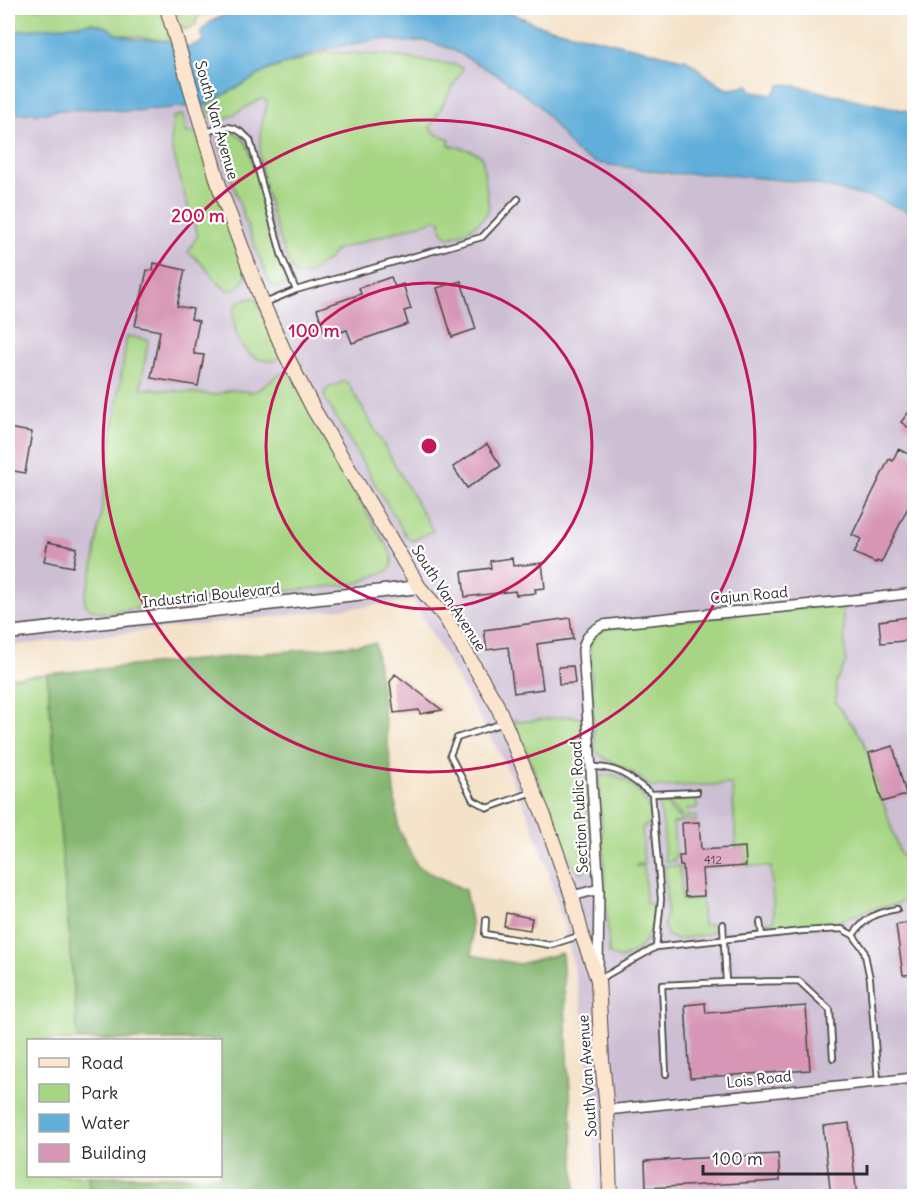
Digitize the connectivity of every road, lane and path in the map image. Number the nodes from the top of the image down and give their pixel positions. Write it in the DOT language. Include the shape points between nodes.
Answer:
graph roads {
  1 [pos="168,11"];
  2 [pos="204,133"];
  3 [pos="518,199"];
  4 [pos="296,290"];
  5 [pos="263,304"];
  6 [pos="419,587"];
  7 [pos="915,593"];
  8 [pos="8,633"];
  9 [pos="589,634"];
  10 [pos="506,722"];
  11 [pos="591,767"];
  12 [pos="534,791"];
  13 [pos="697,792"];
  14 [pos="652,794"];
  15 [pos="599,889"];
  16 [pos="572,896"];
  17 [pos="897,909"];
  18 [pos="486,920"];
  19 [pos="760,922"];
  20 [pos="723,924"];
  21 [pos="582,935"];
  22 [pos="762,935"];
  23 [pos="853,935"];
  24 [pos="724,940"];
  25 [pos="656,947"];
  26 [pos="598,980"];
  27 [pos="726,982"];
  28 [pos="832,1058"];
  29 [pos="666,1074"];
  30 [pos="915,1077"];
  31 [pos="878,1081"];
  32 [pos="608,1110"];
  33 [pos="610,1197"];
  1 -- 2 [label="main road, South Van Avenue"];
  2 -- 4 [label="lane" via="228,126 250,140 282,257"];
  2 -- 5 [label="main road, South Van Avenue" via="220,192"];
  3 -- 4 [label="lane" via="482,237"];
  4 -- 5 [label="lane"];
  5 -- 6 [label="main road, South Van Avenue" via="314,410"];
  6 -- 8 [label="street, Industrial Boulevard"];
  6 -- 10 [label="main road, South Van Avenue" via="445,617"];
  7 -- 9 [label="street, Cajun Road" via="603,625"];
  9 -- 11 [label="street, Section Public Road" via="583,650"];
  10 -- 12 [label="main road, South Van Avenue"];
  10 -- 12 [label="lane" via="457,738 450,754 473,800 488,808"];
  11 -- 14 [label="lane" via="609,767"];
  11 -- 15 [label="street, Section Public Road"];
  12 -- 16 [label="main road, South Van Avenue"];
  13 -- 14 [label="lane"];
  14 -- 25 [label="lane" via="661,900"];
  15 -- 16 [label="street"];
  15 -- 26 [label="street, Section Public Road"];
  16 -- 21 [label="main road, South Van Avenue"];
  17 -- 23 [label="lane" via="864,920"];
  18 -- 21 [label="lane" via="484,934 550,945"];
  19 -- 22 [label="lane"];
  20 -- 24 [label="lane"];
  21 -- 26 [label="main road, South Van Avenue"];
  22 -- 23 [label="lane" via="842,929"];
  22 -- 24 [label="lane"];
  23 -- 31 [label="lane" via="864,950 870,979"];
  24 -- 25 [label="lane"];
  24 -- 27 [label="lane"];
  25 -- 26 [label="lane"];
  26 -- 32 [label="main road, South Van Avenue"];
  27 -- 28 [label="lane" via="799,981 830,1010"];
  27 -- 29 [label="lane" via="662,986"];
  30 -- 31 [label="street, Lois Road"];
  31 -- 32 [label="street, Lois Road"];
  32 -- 33 [label="main road, South Van Avenue"];
}
